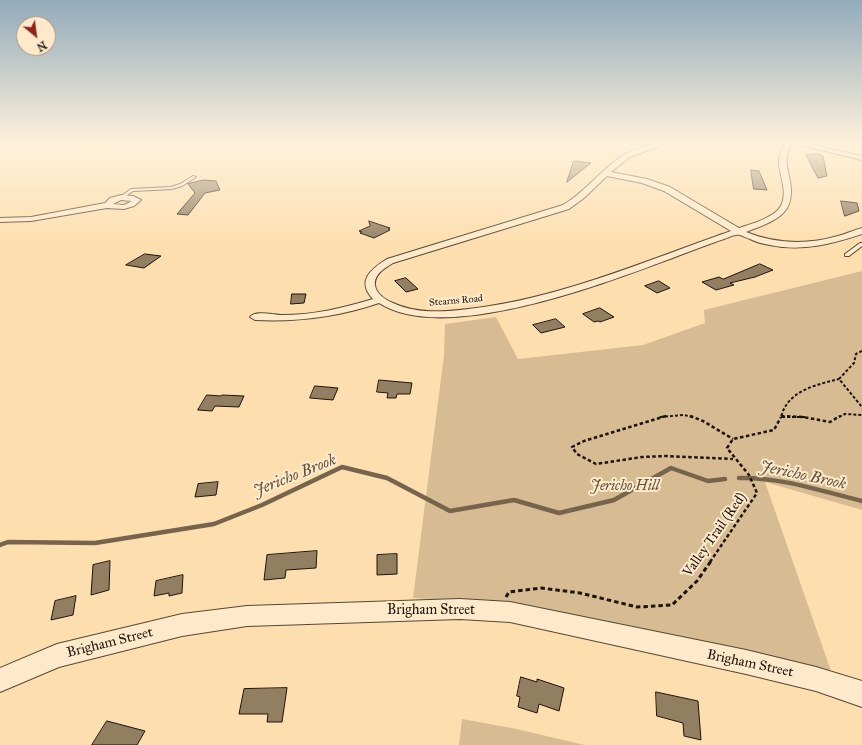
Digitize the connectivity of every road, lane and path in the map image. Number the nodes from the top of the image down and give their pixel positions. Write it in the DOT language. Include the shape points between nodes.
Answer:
graph roads {
  1 [pos="194,177"];
  2 [pos="601,177"];
  3 [pos="622,177"];
  4 [pos="786,177"];
  5 [pos="122,198"];
  6 [pos="108,205"];
  7 [pos="0,220"];
  8 [pos="736,231"];
  9 [pos="862,231"];
  10 [pos="862,244"];
  11 [pos="847,255"];
  12 [pos="379,300"];
  13 [pos="255,317"];
  14 [pos="862,351"];
  15 [pos="839,379"];
  16 [pos="862,407"];
  17 [pos="862,415"];
  18 [pos="781,417"];
  19 [pos="733,439"];
  20 [pos="734,459"];
  21 [pos="498,611"];
  22 [pos="0,680"];
  23 [pos="862,694"];
  1 -- 5 [label="lane" via="171,188 132,190"];
  2 -- 12 [label="street" via="585,194 566,207 407,255 378,267 370,282"];
  3 -- 8 [label="street" via="667,189"];
  4 -- 8 [label="street, Stearns Road" via="789,192 785,206 779,213"];
  5 -- 6 [label="street"];
  5 -- 6 [label="street" via="137,200 124,207"];
  6 -- 7 [label="street" via="31,220"];
  8 -- 9 [label="street" via="756,240 801,246 827,243"];
  8 -- 12 [label="street, Stearns Road" via="575,290 501,308 430,315 408,312"];
  10 -- 11 [label="lane"];
  12 -- 13 [label="street" via="323,316 288,319"];
  14 -- 15 [label="path" via="856,354 854,363"];
  15 -- 16 [label="path"];
  15 -- 18 [label="path" via="809,388 796,396 785,405"];
  17 -- 18 [label="path" via="845,414 830,422 803,417"];
  18 -- 19 [label="path" via="774,430"];
  19 -- 20 [label="path" via="727,448"];
  19 -- 20 [label="path" via="693,417 680,415 632,425 604,436 583,440 572,447 577,454 596,464 665,456"];
  20 -- 21 [label="path, Valley Trail (Red)" via="750,477 757,493 697,581 672,605 637,607 580,593 541,588 509,592"];
  21 -- 22 [label="street, Brigham Street" via="460,609 247,616 182,625 57,656"];
  21 -- 23 [label="street, Brigham Street" via="746,662 816,679"];
}
